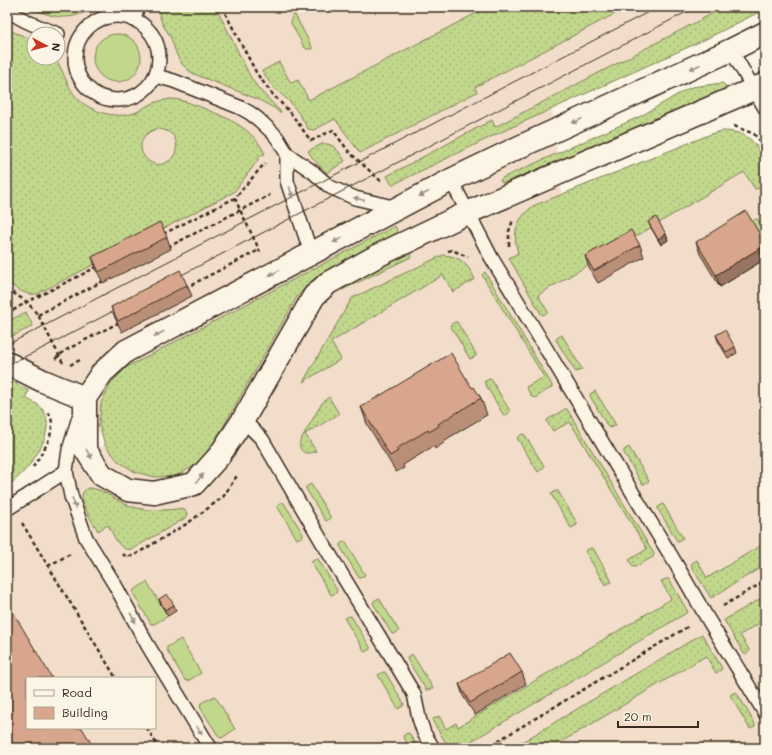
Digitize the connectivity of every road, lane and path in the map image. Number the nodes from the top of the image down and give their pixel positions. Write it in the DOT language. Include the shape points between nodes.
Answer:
graph roads {
  1 [pos="138,7"];
  2 [pos="222,7"];
  3 [pos="7,8"];
  4 [pos="133,20"];
  5 [pos="37,26"];
  6 [pos="765,33"];
  7 [pos="66,37"];
  8 [pos="79,42"];
  9 [pos="730,50"];
  10 [pos="156,76"];
  11 [pos="759,86"];
  12 [pos="765,108"];
  13 [pos="287,154"];
  14 [pos="265,163"];
  15 [pos="268,170"];
  16 [pos="451,180"];
  17 [pos="270,195"];
  18 [pos="397,208"];
  19 [pos="467,213"];
  20 [pos="159,236"];
  21 [pos="162,250"];
  22 [pos="259,250"];
  23 [pos="309,255"];
  24 [pos="104,264"];
  25 [pos="107,279"];
  26 [pos="7,289"];
  27 [pos="183,289"];
  28 [pos="27,302"];
  29 [pos="7,314"];
  30 [pos="121,322"];
  31 [pos="7,363"];
  32 [pos="43,381"];
  33 [pos="85,398"];
  34 [pos="243,420"];
  35 [pos="32,469"];
  36 [pos="66,471"];
  37 [pos="9,508"];
  38 [pos="765,581"];
  39 [pos="706,616"];
  40 [pos="115,677"];
  41 [pos="765,714"];
  42 [pos="148,729"];
  43 [pos="159,748"];
  44 [pos="211,748"];
  45 [pos="433,748"];
  46 [pos="486,748"];
  1 -- 4 [label="lane"];
  2 -- 13 [label="path" via="257,74 311,141"];
  3 -- 5 [label="lane"];
  4 -- 8 [label="lane" via="117,16 97,22 88,28"];
  4 -- 10 [label="lane" via="146,28 158,45 159,66"];
  6 -- 9 [label="street"];
  7 -- 8 [label="lane"];
  8 -- 10 [label="lane" via="75,56 79,76 85,86 102,98 112,101 133,98 150,85"];
  9 -- 11 [label="lane"];
  9 -- 16 [label="street, one-way"];
  10 -- 13 [label="lane" via="250,113 273,133"];
  11 -- 12 [label="lane"];
  11 -- 19 [label="street"];
  13 -- 14 [label="path"];
  18 -- 13 [label="lane, one-way" via="355,198 330,187"];
  13 -- 23 [label="lane, one-way" via="287,181 308,244"];
  14 -- 15 [label="path"];
  14 -- 20 [label="path" via="235,198"];
  16 -- 18 [label="street, one-way"];
  16 -- 19 [label="lane"];
  17 -- 21 [label="path"];
  18 -- 23 [label="street, one-way"];
  19 -- 34 [label="street" via="379,255 328,283 314,296"];
  19 -- 39 [label="lane"];
  22 -- 27 [label="path"];
  23 -- 33 [label="street, one-way" via="126,351 102,373"];
  24 -- 28 [label="path"];
  25 -- 28 [label="path" via="38,315"];
  26 -- 28 [label="path"];
  28 -- 29 [label="path"];
  30 -- 32 [label="path" via="66,350 51,361"];
  31 -- 32 [label="street"];
  32 -- 33 [label="street"];
  32 -- 35 [label="path" via="34,398 45,406 51,418 52,430 47,445"];
  33 -- 34 [label="street, one-way" via="85,449 102,475 128,490 154,493 194,484 219,456"];
  33 -- 36 [label="lane" via="69,450"];
  34 -- 45 [label="lane" via="262,439 414,694 424,733"];
  36 -- 37 [label="lane"];
  36 -- 44 [label="lane, one-way" via="71,496 86,538"];
  37 -- 40 [label="path"];
  38 -- 39 [label="path"];
  39 -- 41 [label="lane"];
  39 -- 46 [label="path"];
  42 -- 43 [label="path"];
}
